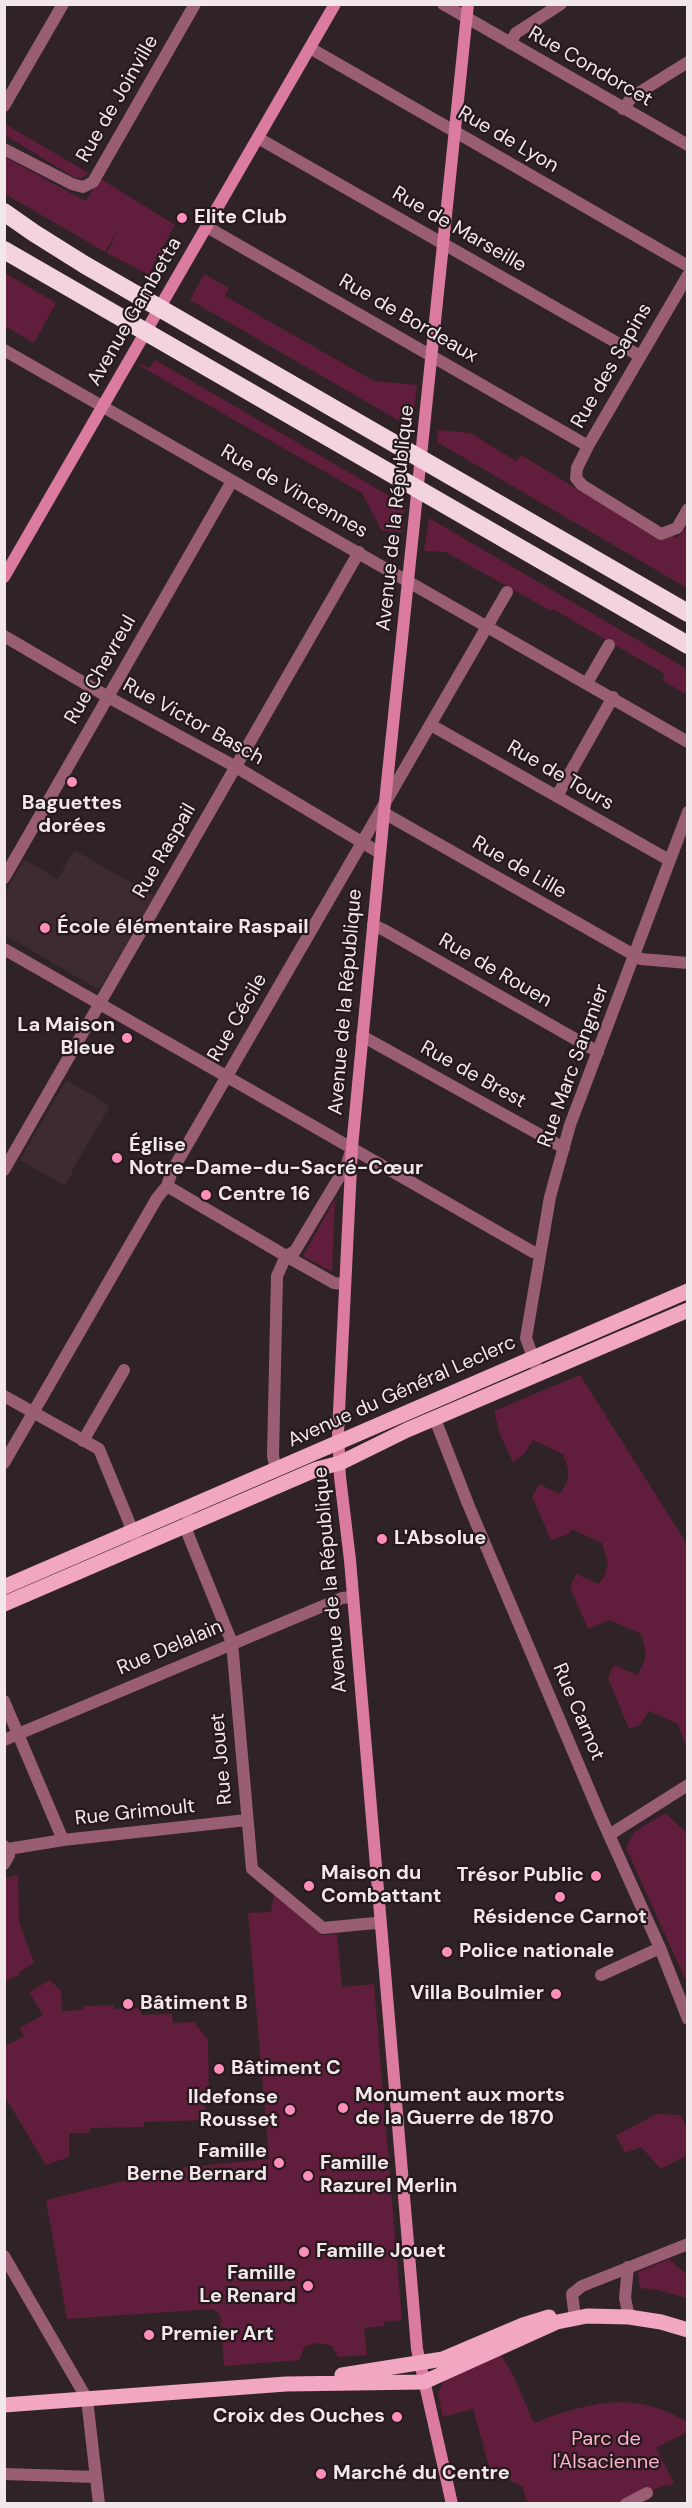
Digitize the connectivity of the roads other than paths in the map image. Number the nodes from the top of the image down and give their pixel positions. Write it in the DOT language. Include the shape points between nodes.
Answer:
graph roads {
  1 [pos="63,4"];
  2 [pos="195,4"];
  3 [pos="334,4"];
  4 [pos="443,4"];
  5 [pos="468,4"];
  6 [pos="561,4"];
  7 [pos="466,18"];
  8 [pos="510,43"];
  9 [pos="310,48"];
  10 [pos="687,62"];
  11 [pos="4,106"];
  12 [pos="623,109"];
  13 [pos="456,133"];
  14 [pos="258,138"];
  15 [pos="687,145"];
  16 [pos="4,149"];
  17 [pos="4,212"];
  18 [pos="4,220"];
  19 [pos="207,227"];
  20 [pos="34,233"];
  21 [pos="444,243"];
  22 [pos="4,250"];
  23 [pos="687,266"];
  24 [pos="687,275"];
  25 [pos="4,350"];
  26 [pos="433,356"];
  27 [pos="640,356"];
  28 [pos="103,405"];
  29 [pos="588,446"];
  30 [pos="232,481"];
  31 [pos="687,509"];
  32 [pos="359,552"];
  33 [pos="4,577"];
  34 [pos="409,581"];
  35 [pos="507,592"];
  36 [pos="687,613"];
  37 [pos="488,626"];
  38 [pos="4,636"];
  39 [pos="609,645"];
  40 [pos="687,645"];
  41 [pos="587,683"];
  42 [pos="108,697"];
  43 [pos="612,697"];
  44 [pos="431,725"];
  45 [pos="687,741"];
  46 [pos="236,767"];
  47 [pos="557,796"];
  48 [pos="384,808"];
  49 [pos="687,812"];
  50 [pos="362,841"];
  51 [pos="380,853"];
  52 [pos="669,860"];
  53 [pos="4,878"];
  54 [pos="373,926"];
  55 [pos="4,949"];
  56 [pos="635,956"];
  57 [pos="687,963"];
  58 [pos="100,1003"];
  59 [pos="363,1036"];
  60 [pos="598,1052"];
  61 [pos="226,1077"];
  62 [pos="352,1147"];
  63 [pos="564,1148"];
  64 [pos="4,1170"];
  65 [pos="167,1186"];
  66 [pos="540,1253"];
  67 [pos="286,1257"];
  68 [pos="345,1284"];
  69 [pos="683,1293"];
  70 [pos="687,1311"];
  71 [pos="532,1358"];
  72 [pos="124,1370"];
  73 [pos="539,1374"];
  74 [pos="4,1396"];
  75 [pos="437,1399"];
  76 [pos="34,1413"];
  77 [pos="435,1419"];
  78 [pos="83,1441"];
  79 [pos="339,1442"];
  80 [pos="4,1463"];
  81 [pos="340,1463"];
  82 [pos="276,1470"];
  83 [pos="196,1505"];
  84 [pos="186,1527"];
  85 [pos="133,1531"];
  86 [pos="139,1547"];
  87 [pos="4,1587"];
  88 [pos="352,1597"];
  89 [pos="4,1604"];
  90 [pos="232,1643"];
  91 [pos="4,1701"];
  92 [pos="19,1734"];
  93 [pos="4,1740"];
  94 [pos="687,1785"];
  95 [pos="247,1820"];
  96 [pos="609,1835"];
  97 [pos="63,1840"];
  98 [pos="10,1847"];
  99 [pos="4,1863"];
  100 [pos="381,1926"];
  101 [pos="660,1948"];
  102 [pos="601,1975"];
  103 [pos="687,2019"];
  104 [pos="687,2244"];
  105 [pos="4,2256"];
  106 [pos="628,2267"];
  107 [pos="572,2304"];
  108 [pos="628,2312"];
  109 [pos="687,2319"];
  110 [pos="687,2330"];
  111 [pos="420,2364"];
  112 [pos="424,2382"];
  113 [pos="286,2384"];
  114 [pos="87,2399"];
  115 [pos="4,2405"];
  116 [pos="4,2474"];
  117 [pos="96,2478"];
  118 [pos="647,2493"];
  119 [pos="99,2504"];
  120 [pos="452,2504"];
  121 [pos="626,2504"];
  1 -- 11 [label="street"];
  2 -- 16 [label="street, Rue de Joinville" via="93,182 82,187 72,184"];
  3 -- 9 [label="main road, Avenue Gambetta"];
  4 -- 7 [label="street, Rue Condorcet"];
  5 -- 7 [label="main road, Avenue de la République"];
  6 -- 8 [label="street" via="516,33"];
  7 -- 8 [label="street, Rue Condorcet"];
  7 -- 13 [label="main road, Avenue de la République"];
  8 -- 12 [label="street, Rue Condorcet"];
  9 -- 13 [label="street, Rue de Lyon"];
  9 -- 14 [label="main road, Avenue Gambetta"];
  10 -- 12 [label="street" via="632,97"];
  12 -- 15 [label="street, Rue Condorcet"];
  13 -- 21 [label="main road, Avenue de la République"];
  13 -- 23 [label="street, Rue de Lyon"];
  14 -- 19 [label="main road, Avenue Gambetta"];
  14 -- 21 [label="street, Rue de Marseille"];
  17 -- 20 [label="highway"];
  18 -- 20 [label="highway"];
  19 -- 26 [label="street, Rue de Bordeaux"];
  19 -- 28 [label="main road, Avenue Gambetta"];
  20 -- 36 [label="highway"];
  21 -- 26 [label="main road, Avenue de la République"];
  21 -- 27 [label="street, Rue de Marseille"];
  22 -- 40 [label="highway"];
  24 -- 27 [label="street, Rue des Sapins"];
  25 -- 28 [label="street, Rue de Vincennes"];
  26 -- 29 [label="street, Rue de Bordeaux"];
  26 -- 34 [label="main road, Avenue de la République"];
  27 -- 29 [label="street, Rue des Sapins"];
  28 -- 30 [label="street, Rue de Vincennes"];
  28 -- 33 [label="main road, Avenue Gambetta"];
  29 -- 31 [label="street, Rue des Sapins" via="577,468 576,478 582,485 661,534 676,528"];
  30 -- 32 [label="street, Rue de Vincennes"];
  30 -- 42 [label="street, Rue Chevreul"];
  32 -- 34 [label="street, Rue de Vincennes"];
  32 -- 46 [label="street, Rue Raspail"];
  34 -- 37 [label="street, Rue de Vincennes"];
  34 -- 48 [label="main road, Avenue de la République"];
  35 -- 37 [label="street, Rue Cécile"];
  37 -- 41 [label="street, Rue de Vincennes"];
  37 -- 44 [label="street, Rue Cécile"];
  38 -- 42 [label="street, Rue Victor Basch"];
  39 -- 41 [label="street"];
  41 -- 43 [label="street, Rue de Vincennes"];
  42 -- 46 [label="street, Rue Victor Basch"];
  42 -- 53 [label="street, Rue Chevreul"];
  43 -- 45 [label="street, Rue de Vincennes"];
  43 -- 47 [label="street"];
  44 -- 47 [label="street, Rue de Tours"];
  44 -- 48 [label="street, Rue Cécile"];
  46 -- 50 [label="street, Rue Victor Basch"];
  46 -- 58 [label="street, Rue Raspail"];
  47 -- 52 [label="street, Rue de Tours"];
  48 -- 50 [label="street, Rue Cécile"];
  48 -- 51 [label="main road, Avenue de la République"];
  48 -- 56 [label="street, Rue de Lille"];
  49 -- 52 [label="street, Rue Marc Sangnier"];
  50 -- 51 [label="street, Rue Victor Basch"];
  50 -- 61 [label="street, Rue Cécile"];
  51 -- 54 [label="main road, Avenue de la République"];
  52 -- 56 [label="street, Rue Marc Sangnier"];
  54 -- 59 [label="main road, Avenue de la République"];
  54 -- 60 [label="street, Rue de Rouen"];
  55 -- 58 [label="street"];
  56 -- 57 [label="street, Rue de Lille" via="647,961"];
  56 -- 60 [label="street, Rue Marc Sangnier"];
  58 -- 61 [label="street"];
  58 -- 64 [label="street, Rue Raspail"];
  59 -- 62 [label="main road, Avenue de la République"];
  59 -- 63 [label="street, Rue de Brest"];
  60 -- 63 [label="street, Rue Marc Sangnier"];
  61 -- 62 [label="street"];
  61 -- 65 [label="street, Rue Cécile" via="170,1173"];
  62 -- 66 [label="street"];
  62 -- 67 [label="street" via="347,1164 295,1251"];
  62 -- 68 [label="main road, Avenue de la République"];
  63 -- 66 [label="street, Rue Marc Sangnier"];
  65 -- 67 [label="street"];
  65 -- 76 [label="street, Rue Cécile"];
  66 -- 71 [label="street, Rue Marc Sangnier" via="526,1338"];
  67 -- 68 [label="street" via="334,1283"];
  67 -- 82 [label="street" via="277,1276 273,1456"];
  68 -- 79 [label="main road, Avenue de la République"];
  69 -- 70 [label="street"];
  69 -- 71 [label="main road, Avenue du Général Leclerc"];
  70 -- 73 [label="main road, Avenue du Général Leclerc"];
  71 -- 73 [label="street, Rue Marc Sangnier"];
  71 -- 75 [label="main road, Avenue du Général Leclerc"];
  72 -- 78 [label="street"];
  73 -- 77 [label="main road, Avenue du Général Leclerc"];
  74 -- 76 [label="street"];
  75 -- 77 [label="main road"];
  75 -- 79 [label="main road, Avenue du Général Leclerc"];
  76 -- 78 [label="street"];
  76 -- 80 [label="street, Rue Cécile"];
  77 -- 81 [label="main road, Avenue du Général Leclerc"];
  77 -- 96 [label="street, Rue Carnot"];
  78 -- 85 [label="street" via="99,1449"];
  79 -- 81 [label="main road, Avenue de la République"];
  79 -- 82 [label="main road, Avenue du Général Leclerc"];
  81 -- 84 [label="main road, Avenue du Général Leclerc" via="310,1472"];
  81 -- 88 [label="main road, Avenue de la République"];
  82 -- 83 [label="main road, Avenue du Général Leclerc"];
  83 -- 84 [label="street"];
  83 -- 85 [label="main road, Avenue du Général Leclerc"];
  84 -- 86 [label="main road, Avenue du Général Leclerc"];
  84 -- 90 [label="street, Rue Jouet"];
  85 -- 86 [label="street"];
  85 -- 87 [label="main road, Avenue du Général Leclerc"];
  86 -- 89 [label="main road, Avenue du Général Leclerc"];
  88 -- 90 [label="street, Rue Delalain"];
  88 -- 100 [label="main road, Avenue de la République"];
  90 -- 92 [label="street, Rue Delalain"];
  90 -- 95 [label="street, Rue Jouet"];
  91 -- 92 [label="street, Rue Grimoult"];
  92 -- 93 [label="street, Rue Delalain"];
  92 -- 97 [label="street, Rue Grimoult"];
  94 -- 96 [label="street"];
  95 -- 97 [label="street, Rue Grimoult"];
  95 -- 100 [label="street, Rue Jouet" via="252,1869 323,1928 375,1923"];
  96 -- 101 [label="street, Rue Carnot"];
  97 -- 98 [label="street, Rue Grimoult"];
  98 -- 99 [label="street"];
  100 -- 111 [label="main road, Avenue de la République"];
  101 -- 102 [label="street"];
  101 -- 103 [label="street, Rue Carnot"];
  104 -- 106 [label="street"];
  105 -- 114 [label="street"];
  106 -- 107 [label="street" via="582,2286 572,2293"];
  106 -- 108 [label="street"];
  107 -- 108 [label="main road"];
  107 -- 111 [label="main road" via="443,2359"];
  108 -- 109 [label="main road"];
  108 -- 110 [label="main road"];
  108 -- 112 [label="main road" via="557,2322"];
  111 -- 112 [label="main road, Avenue de la République"];
  111 -- 113 [label="main road"];
  112 -- 113 [label="main road"];
  112 -- 120 [label="main road, Avenue de la République"];
  113 -- 114 [label="main road"];
  114 -- 115 [label="main road"];
  114 -- 117 [label="street"];
  116 -- 117 [label="street"];
  117 -- 119 [label="street"];
  118 -- 121 [label="street"];
}
